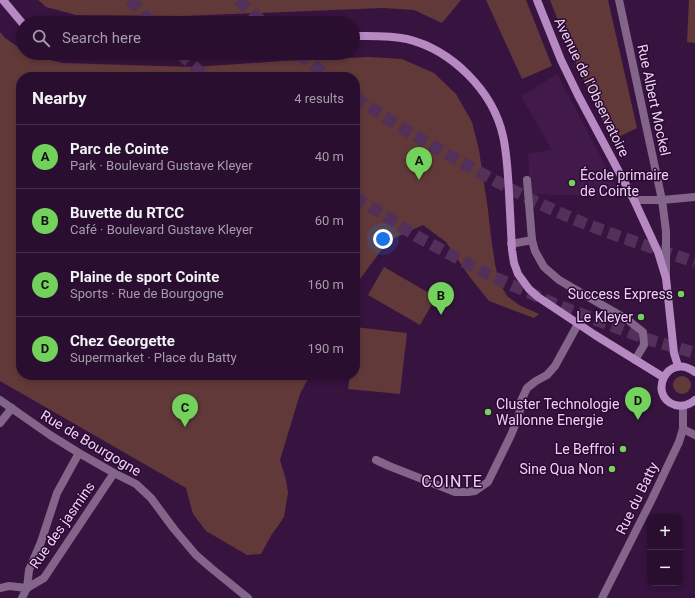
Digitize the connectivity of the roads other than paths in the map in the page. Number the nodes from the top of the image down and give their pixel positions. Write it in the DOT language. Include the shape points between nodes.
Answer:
graph roads {
  1 [pos="3,0"];
  2 [pos="537,0"];
  3 [pos="619,0"];
  4 [pos="16,16"];
  5 [pos="360,36"];
  6 [pos="527,180"];
  7 [pos="695,198"];
  8 [pos="634,200"];
  9 [pos="662,200"];
  10 [pos="532,240"];
  11 [pos="511,244"];
  12 [pos="666,278"];
  13 [pos="578,324"];
  14 [pos="635,360"];
  15 [pos="678,366"];
  16 [pos="695,372"];
  17 [pos="663,378"];
  18 [pos="0,400"];
  19 [pos="695,400"];
  20 [pos="683,406"];
  21 [pos="12,408"];
  22 [pos="0,423"];
  23 [pos="683,429"];
  24 [pos="695,435"];
  25 [pos="79,453"];
  26 [pos="376,460"];
  27 [pos="114,473"];
  28 [pos="0,588"];
  29 [pos="27,588"];
  30 [pos="22,598"];
  31 [pos="248,598"];
  32 [pos="602,598"];
  1 -- 4 [label="street"];
  2 -- 8 [label="street, Avenue de l'Observatoire" via="561,60"];
  3 -- 9 [label="street, Rue Albert Mockel"];
  5 -- 11 [label="street" via="386,35 408,39 443,54 466,72 488,98 499,120 506,149"];
  6 -- 10 [label="street"];
  7 -- 9 [label="street"];
  8 -- 9 [label="street"];
  8 -- 12 [label="street, Avenue de l'Observatoire" via="658,252"];
  9 -- 12 [label="street, Rue Albert Mockel" via="666,231"];
  10 -- 11 [label="street"];
  10 -- 14 [label="street" via="544,267 559,280 628,320 643,332 644,345"];
  11 -- 13 [label="street" via="514,263 524,283 538,297"];
  12 -- 15 [label="street, Avenue de l'Observatoire" via="674,353"];
  13 -- 14 [label="street"];
  13 -- 26 [label="street" via="555,366 547,375 527,388 521,401 519,416 488,482 476,491 455,492"];
  14 -- 17 [label="street"];
  15 -- 16 [label="street" via="691,368"];
  15 -- 17 [label="street" via="672,368"];
  17 -- 20 [label="street" via="661,384 664,396 673,404"];
  18 -- 21 [label="street, Rue de Bourgogne"];
  19 -- 20 [label="street"];
  20 -- 23 [label="street, Rue du Batty"];
  21 -- 22 [label="street"];
  21 -- 25 [label="street, Rue de Bourgogne"];
  23 -- 24 [label="street"];
  23 -- 32 [label="street, Rue du Batty" via="679,442"];
  25 -- 27 [label="street, Rue de Bourgogne"];
  25 -- 29 [label="street, Rue des jasmins" via="57,493 30,570"];
  27 -- 29 [label="street, Rue des jasmins" via="44,578"];
  27 -- 31 [label="street, Rue de Bourgogne" via="136,484 151,498 196,555"];
  28 -- 29 [label="street"];
  29 -- 30 [label="street, Rue des jasmins"];
}
